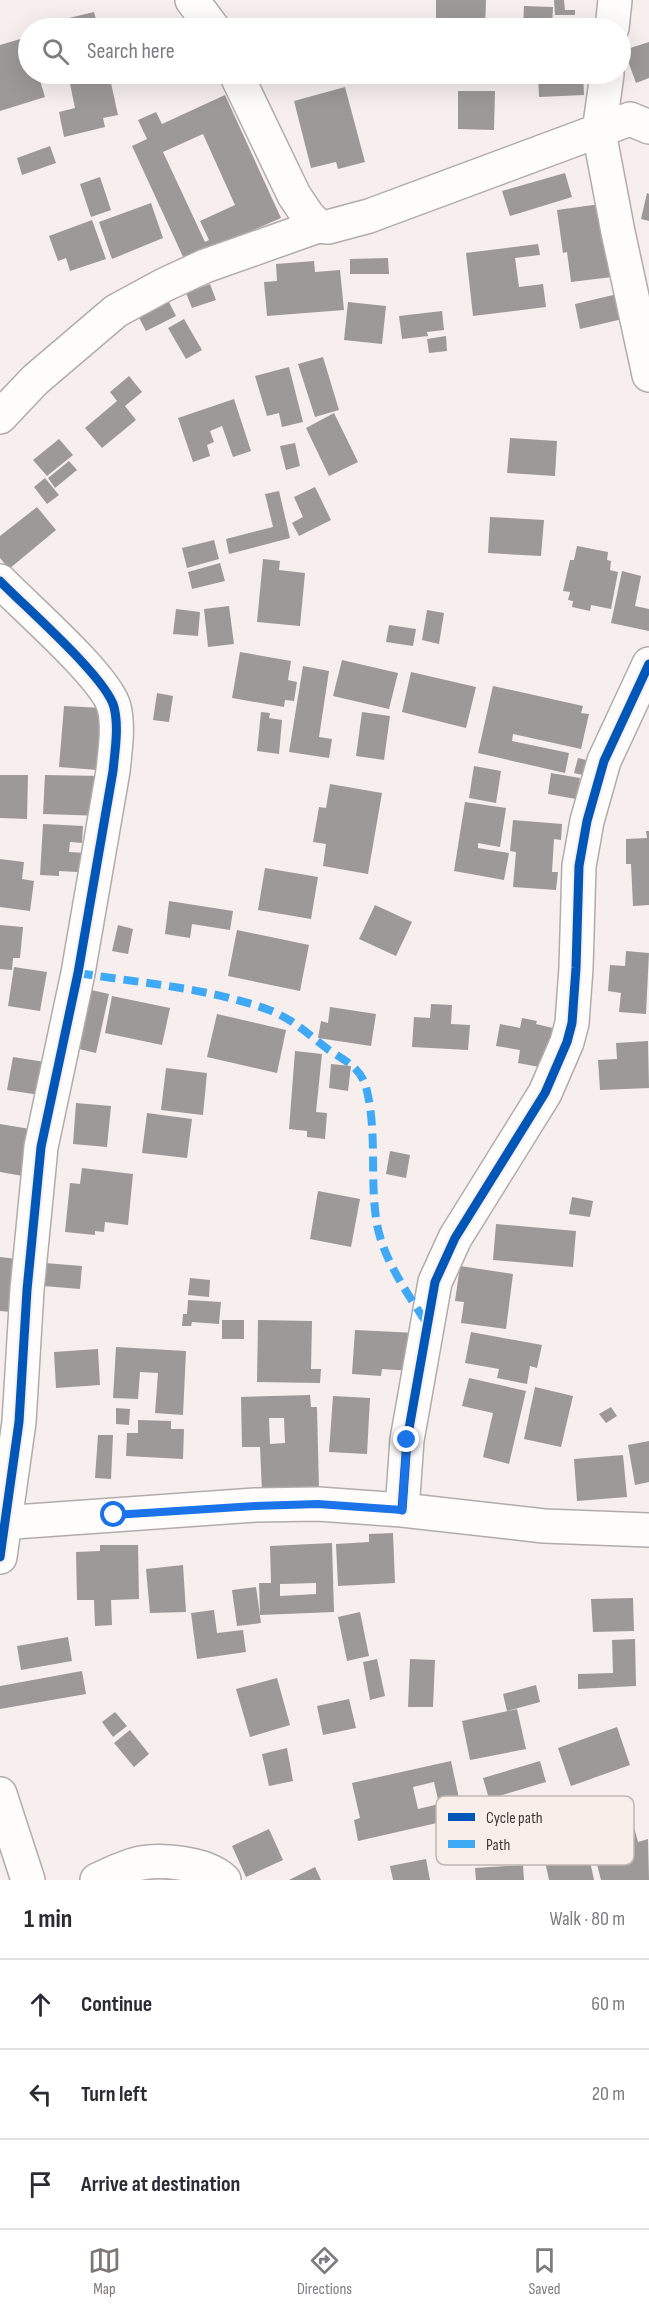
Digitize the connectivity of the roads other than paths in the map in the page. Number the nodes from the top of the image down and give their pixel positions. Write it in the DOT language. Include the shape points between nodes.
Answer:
graph roads {
  1 [pos="192,0"];
  2 [pos="615,0"];
  3 [pos="206,18"];
  4 [pos="613,18"];
  5 [pos="241,84"];
  6 [pos="606,84"];
  7 [pos="643,119"];
  8 [pos="599,132"];
  9 [pos="318,226"];
  10 [pos="649,375"];
  11 [pos="0,417"];
  12 [pos="0,581"];
  13 [pos="649,664"];
  14 [pos="402,1510"];
  15 [pos="2,1523"];
  16 [pos="649,1530"];
  17 [pos="0,1557"];
  18 [pos="0,1794"];
  19 [pos="28,1880"];
  20 [pos="98,1880"];
  21 [pos="224,1880"];
  1 -- 3 [label="street"];
  2 -- 4 [label="street"];
  5 -- 9 [label="street" via="294,195"];
  6 -- 8 [label="street"];
  7 -- 8 [label="street"];
  8 -- 9 [label="street" via="369,216"];
  8 -- 10 [label="street"];
  9 -- 11 [label="street" via="205,266 116,311 35,380"];
  12 -- 15 [label="street" via="108,691 114,707 116,738 78,973 41,1147 19,1422"];
  13 -- 14 [label="street" via="604,761 587,821 579,866 572,1023 567,1042 545,1093 455,1238 435,1282 407,1440"];
  14 -- 15 [label="street" via="318,1504 255,1506"];
  14 -- 16 [label="street" via="544,1526"];
  15 -- 17 [label="street"];
  18 -- 19 [label="street"];
  20 -- 21 [label="street" via="135,1864 166,1862 199,1867"];
}
